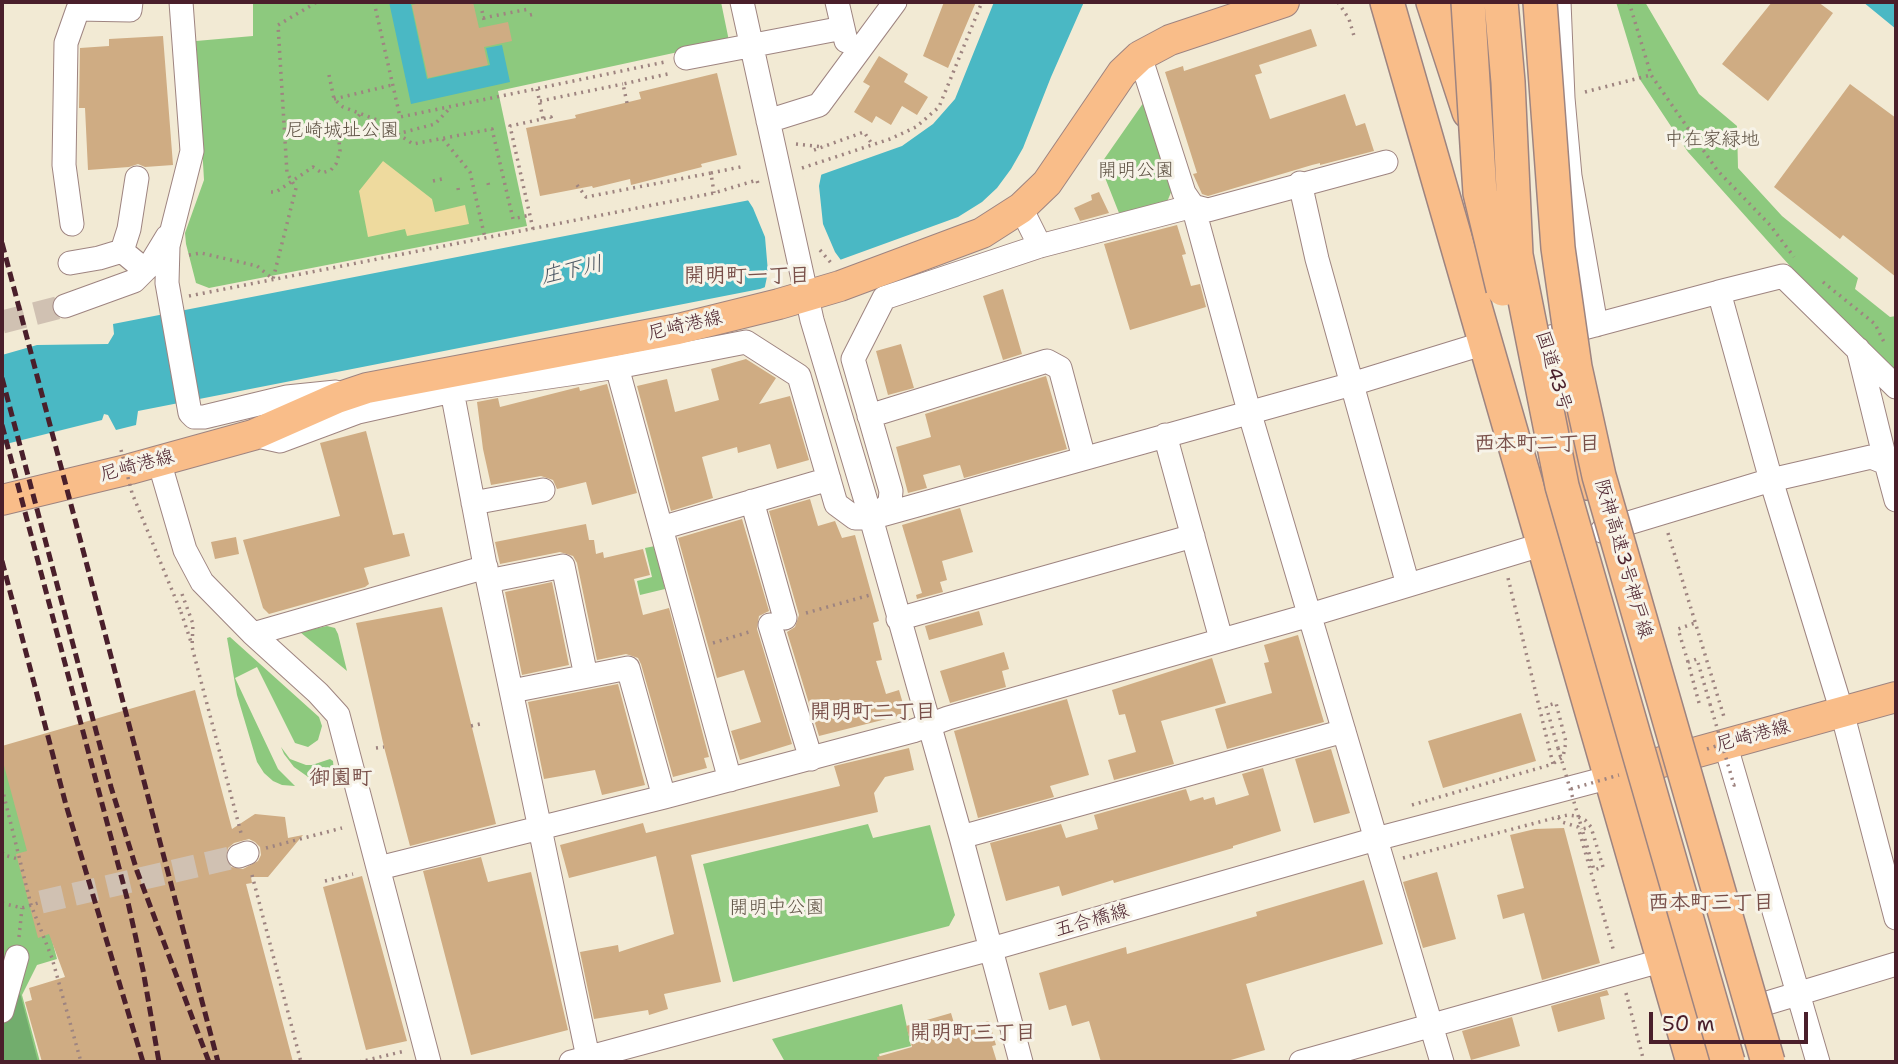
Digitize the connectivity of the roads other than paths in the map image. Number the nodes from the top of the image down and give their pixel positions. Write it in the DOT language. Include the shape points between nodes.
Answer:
graph roads {
  1 [pos="131,2"];
  2 [pos="181,2"];
  3 [pos="742,2"];
  4 [pos="837,2"];
  5 [pos="895,2"];
  6 [pos="1284,2"];
  7 [pos="1387,2"];
  8 [pos="1433,2"];
  9 [pos="1468,2"];
  10 [pos="1501,2"];
  11 [pos="1540,2"];
  12 [pos="1559,2"];
  13 [pos="843,28"];
  14 [pos="751,44"];
  15 [pos="1140,56"];
  16 [pos="851,61"];
  17 [pos="679,65"];
  18 [pos="768,121"];
  19 [pos="1386,162"];
  20 [pos="138,178"];
  21 [pos="1300,183"];
  22 [pos="1193,206"];
  23 [pos="1021,208"];
  24 [pos="178,212"];
  25 [pos="72,224"];
  26 [pos="1040,246"];
  27 [pos="122,251"];
  28 [pos="70,262"];
  29 [pos="145,270"];
  30 [pos="805,288"];
  31 [pos="1719,292"];
  32 [pos="65,306"];
  33 [pos="1596,326"];
  34 [pos="1543,339"];
  35 [pos="1485,342"];
  36 [pos="1865,357"];
  37 [pos="617,367"];
  38 [pos="1352,384"];
  39 [pos="1896,387"];
  40 [pos="367,388"];
  41 [pos="452,391"];
  42 [pos="1249,411"];
  43 [pos="869,416"];
  44 [pos="253,435"];
  45 [pos="1165,435"];
  46 [pos="1879,455"];
  47 [pos="1084,458"];
  48 [pos="159,461"];
  49 [pos="829,478"];
  50 [pos="1771,480"];
  51 [pos="1562,486"];
  52 [pos="543,490"];
  53 [pos="2,500"];
  54 [pos="1896,500"];
  55 [pos="752,501"];
  56 [pos="473,503"];
  57 [pos="875,517"];
  58 [pos="661,528"];
  59 [pos="1602,531"];
  60 [pos="1193,536"];
  61 [pos="1544,544"];
  62 [pos="487,574"];
  63 [pos="1408,585"];
  64 [pos="1310,615"];
  65 [pos="898,619"];
  66 [pos="253,634"];
  67 [pos="1221,639"];
  68 [pos="586,676"];
  69 [pos="512,691"];
  70 [pos="1896,697"];
  71 [pos="1842,712"];
  72 [pos="928,724"];
  73 [pos="1724,730"];
  74 [pos="1344,731"];
  75 [pos="1673,757"];
  76 [pos="811,759"];
  77 [pos="1611,776"];
  78 [pos="730,780"];
  79 [pos="664,797"];
  80 [pos="541,828"];
  81 [pos="961,837"];
  82 [pos="1376,839"];
  83 [pos="379,868"];
  84 [pos="1896,918"];
  85 [pos="991,950"];
  86 [pos="17,957"];
  87 [pos="1664,960"];
  88 [pos="1896,964"];
  89 [pos="1798,993"];
  90 [pos="1754,1007"];
  91 [pos="2,1011"];
  92 [pos="1431,1026"];
  93 [pos="583,1061"];
  94 [pos="429,1062"];
  95 [pos="1021,1062"];
  96 [pos="1301,1062"];
  97 [pos="1442,1062"];
  98 [pos="1693,1062"];
  99 [pos="1728,1062"];
  100 [pos="1769,1062"];
  101 [pos="1818,1062"];
  1 -- 25 [label="street" via="130,10 78,9 66,43 64,165"];
  2 -- 24 [label="street" via="192,151"];
  3 -- 14 [label="street"];
  4 -- 13 [label="street"];
  5 -- 16 [label="street"];
  6 -- 15 [label="main road, 尼崎港線" via="1170,40"];
  7 -- 35 [label="highway"];
  8 -- 34 [label="highway, 国道43号"];
  9 -- 51 [label="highway, bridge" via="1480,194 1512,328"];
  10 -- 51 [label="highway, 阪神高速3号神戸線, bridge" via="1516,255"];
  11 -- 100 [label="highway, 阪神高速3号神戸線, bridge" via="1558,248 1575,366 1606,502"];
  12 -- 33 [label="street" via="1570,176"];
  13 -- 14 [label="street"];
  13 -- 16 [label="street"];
  14 -- 17 [label="street"];
  14 -- 18 [label="street"];
  15 -- 22 [label="street" via="1184,193"];
  15 -- 23 [label="main road, 尼崎港線" via="1122,73 1047,183"];
  16 -- 18 [label="street" via="819,106"];
  18 -- 30 [label="street"];
  19 -- 21 [label="street"];
  20 -- 27 [label="street"];
  21 -- 22 [label="street" via="1208,210"];
  21 -- 38 [label="street"];
  22 -- 26 [label="street"];
  22 -- 42 [label="street"];
  23 -- 26 [label="street"];
  23 -- 30 [label="main road, 尼崎港線" via="982,233"];
  24 -- 29 [label="street"];
  24 -- 40 [label="street" via="168,246 191,415 204,417 287,397"];
  26 -- 43 [label="street" via="884,298 853,359"];
  27 -- 28 [label="street"];
  27 -- 29 [label="street"];
  29 -- 32 [label="street" via="134,281"];
  30 -- 40 [label="main road, 尼崎港線" via="678,329"];
  30 -- 57 [label="street"];
  31 -- 33 [label="street"];
  31 -- 36 [label="street" via="1783,276"];
  31 -- 50 [label="street"];
  33 -- 34 [label="street"];
  34 -- 59 [label="highway, 国道43号"];
  35 -- 38 [label="street"];
  35 -- 61 [label="highway"];
  36 -- 39 [label="street"];
  36 -- 46 [label="street"];
  37 -- 41 [label="street"];
  37 -- 49 [label="street" via="746,342 799,376"];
  37 -- 58 [label="street"];
  38 -- 42 [label="street"];
  38 -- 63 [label="street"];
  40 -- 44 [label="main road, 尼崎港線"];
  41 -- 44 [label="street" via="358,412 280,441"];
  41 -- 56 [label="street"];
  42 -- 45 [label="street"];
  42 -- 64 [label="street"];
  43 -- 47 [label="street" via="1046,361 1060,368"];
  43 -- 57 [label="street" via="891,491 890,502"];
  44 -- 48 [label="main road, 尼崎港線"];
  45 -- 47 [label="street"];
  45 -- 60 [label="street"];
  46 -- 50 [label="street"];
  46 -- 54 [label="street"];
  47 -- 57 [label="street"];
  48 -- 53 [label="main road, 尼崎港線"];
  48 -- 66 [label="street" via="192,568"];
  49 -- 55 [label="street"];
  49 -- 57 [label="street" via="836,504 855,518"];
  50 -- 59 [label="street"];
  50 -- 71 [label="street"];
  51 -- 99 [label="highway, 阪神高速3号神戸線, bridge"];
  52 -- 56 [label="street"];
  55 -- 58 [label="street"];
  55 -- 76 [label="street"];
  56 -- 62 [label="street"];
  57 -- 65 [label="street"];
  58 -- 78 [label="street"];
  59 -- 75 [label="highway, 国道43号"];
  60 -- 65 [label="street"];
  60 -- 67 [label="street"];
  61 -- 63 [label="street"];
  61 -- 77 [label="highway"];
  62 -- 66 [label="street"];
  62 -- 68 [label="street" via="563,566"];
  62 -- 69 [label="street"];
  63 -- 64 [label="street"];
  64 -- 67 [label="street"];
  64 -- 74 [label="street"];
  65 -- 72 [label="street"];
  66 -- 83 [label="street" via="338,715"];
  67 -- 72 [label="street"];
  68 -- 69 [label="street"];
  68 -- 79 [label="street" via="628,668"];
  69 -- 80 [label="street"];
  70 -- 71 [label="main road, 尼崎港線"];
  71 -- 73 [label="main road, 尼崎港線"];
  71 -- 84 [label="street"];
  72 -- 76 [label="street"];
  72 -- 81 [label="street"];
  73 -- 75 [label="main road, 尼崎港線"];
  73 -- 89 [label="street"];
  74 -- 81 [label="street"];
  74 -- 82 [label="street"];
  75 -- 77 [label="main road, 尼崎港線"];
  75 -- 90 [label="highway, 国道43号"];
  76 -- 78 [label="street"];
  77 -- 82 [label="street, 五合橋線"];
  77 -- 87 [label="highway"];
  78 -- 79 [label="street"];
  79 -- 80 [label="street"];
  80 -- 83 [label="street"];
  80 -- 93 [label="street"];
  81 -- 85 [label="street"];
  82 -- 85 [label="street, 五合橋線"];
  82 -- 92 [label="street"];
  83 -- 94 [label="street"];
  85 -- 93 [label="street, 五合橋線"];
  85 -- 95 [label="street"];
  86 -- 91 [label="street"];
  87 -- 92 [label="street"];
  87 -- 98 [label="highway"];
  88 -- 89 [label="street"];
  89 -- 90 [label="street"];
  89 -- 101 [label="street"];
  90 -- 100 [label="highway, 国道43号"];
  92 -- 96 [label="street"];
  92 -- 97 [label="street"];
}
